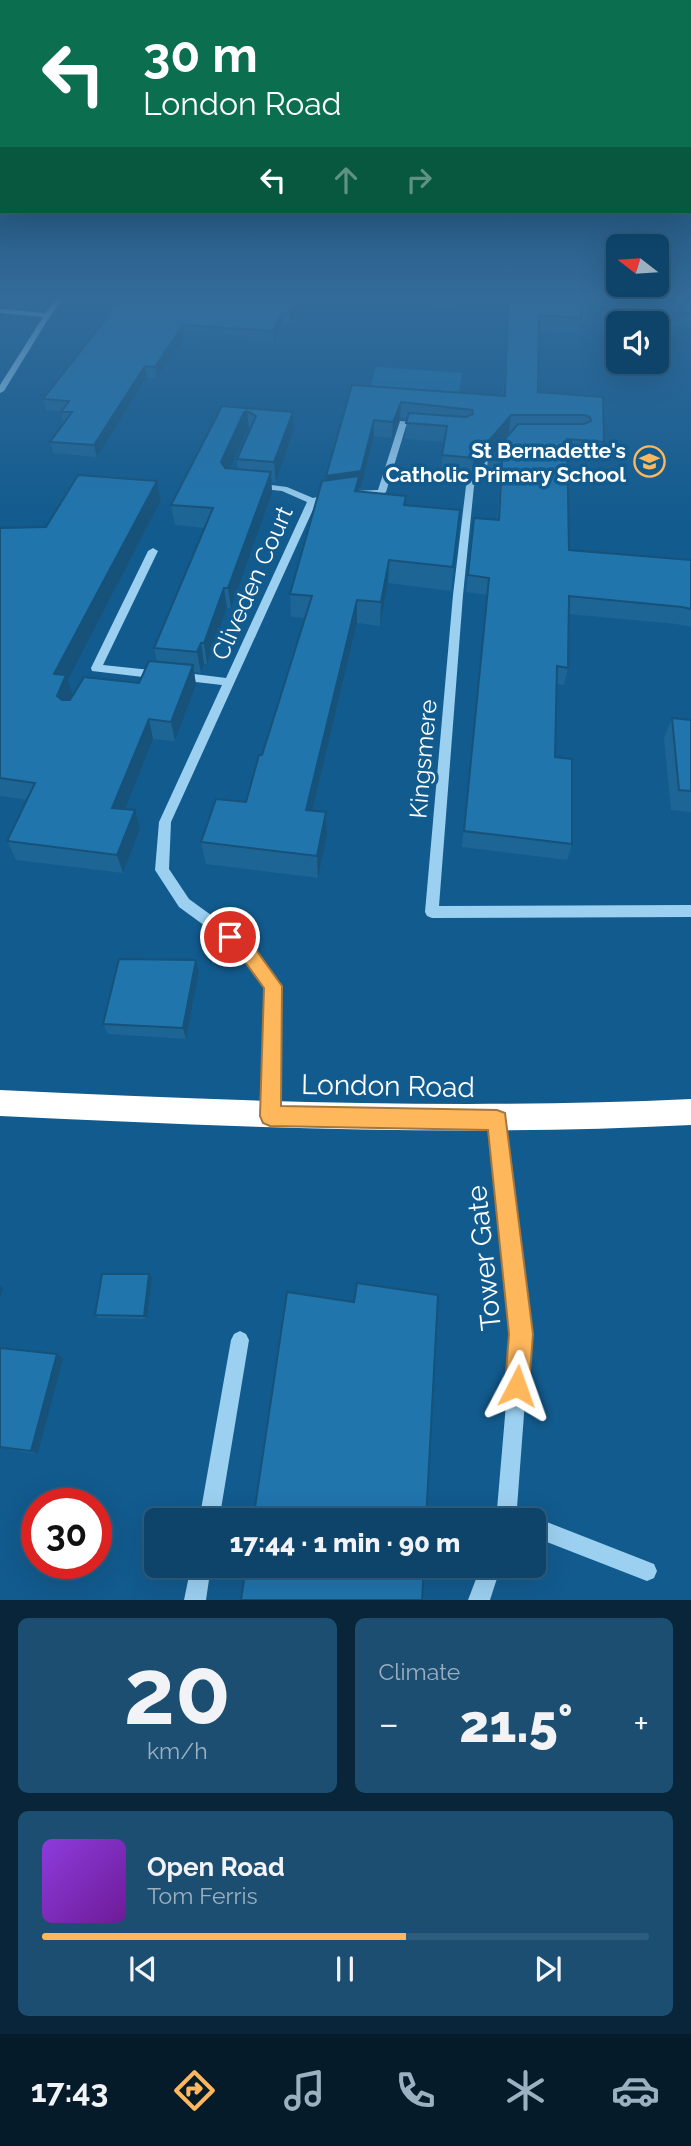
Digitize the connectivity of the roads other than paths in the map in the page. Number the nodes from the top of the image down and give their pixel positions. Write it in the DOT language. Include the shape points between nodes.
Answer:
graph roads {
  1 [pos="11,374"];
  2 [pos="0,391"];
  3 [pos="428,425"];
  4 [pos="504,446"];
  5 [pos="243,485"];
  6 [pos="312,500"];
  7 [pos="153,551"];
  8 [pos="96,667"];
  9 [pos="90,679"];
  10 [pos="230,682"];
  11 [pos="691,911"];
  12 [pos="0,1103"];
  13 [pos="691,1112"];
  14 [pos="270,1116"];
  15 [pos="497,1120"];
  16 [pos="240,1340"];
  17 [pos="211,1508"];
  18 [pos="512,1508"];
  19 [pos="546,1532"];
  20 [pos="647,1571"];
  21 [pos="199,1578"];
  22 [pos="487,1578"];
  23 [pos="195,1600"];
  24 [pos="479,1600"];
  1 -- 2 [label="street"];
  3 -- 6 [label="street, Cliveden Court" via="402,423 382,492"];
  4 -- 11 [label="street, Kingsmere" via="470,486 432,912"];
  5 -- 6 [label="street, Cliveden Court" via="284,489"];
  6 -- 10 [label="street, Cliveden Court"];
  7 -- 8 [label="street"];
  8 -- 9 [label="street"];
  8 -- 10 [label="street, Cliveden Court"];
  10 -- 14 [label="street, Cliveden Court" via="165,822 162,870 184,904 243,946 273,986"];
  12 -- 14 [label="highway, London Road"];
  13 -- 15 [label="highway, London Road"];
  14 -- 15 [label="highway, London Road"];
  15 -- 18 [label="street, Tower Gate" via="521,1334"];
  16 -- 17 [label="street"];
  19 -- 20 [label="street"];
  21 -- 23 [label="street"];
  22 -- 24 [label="street"];
}
